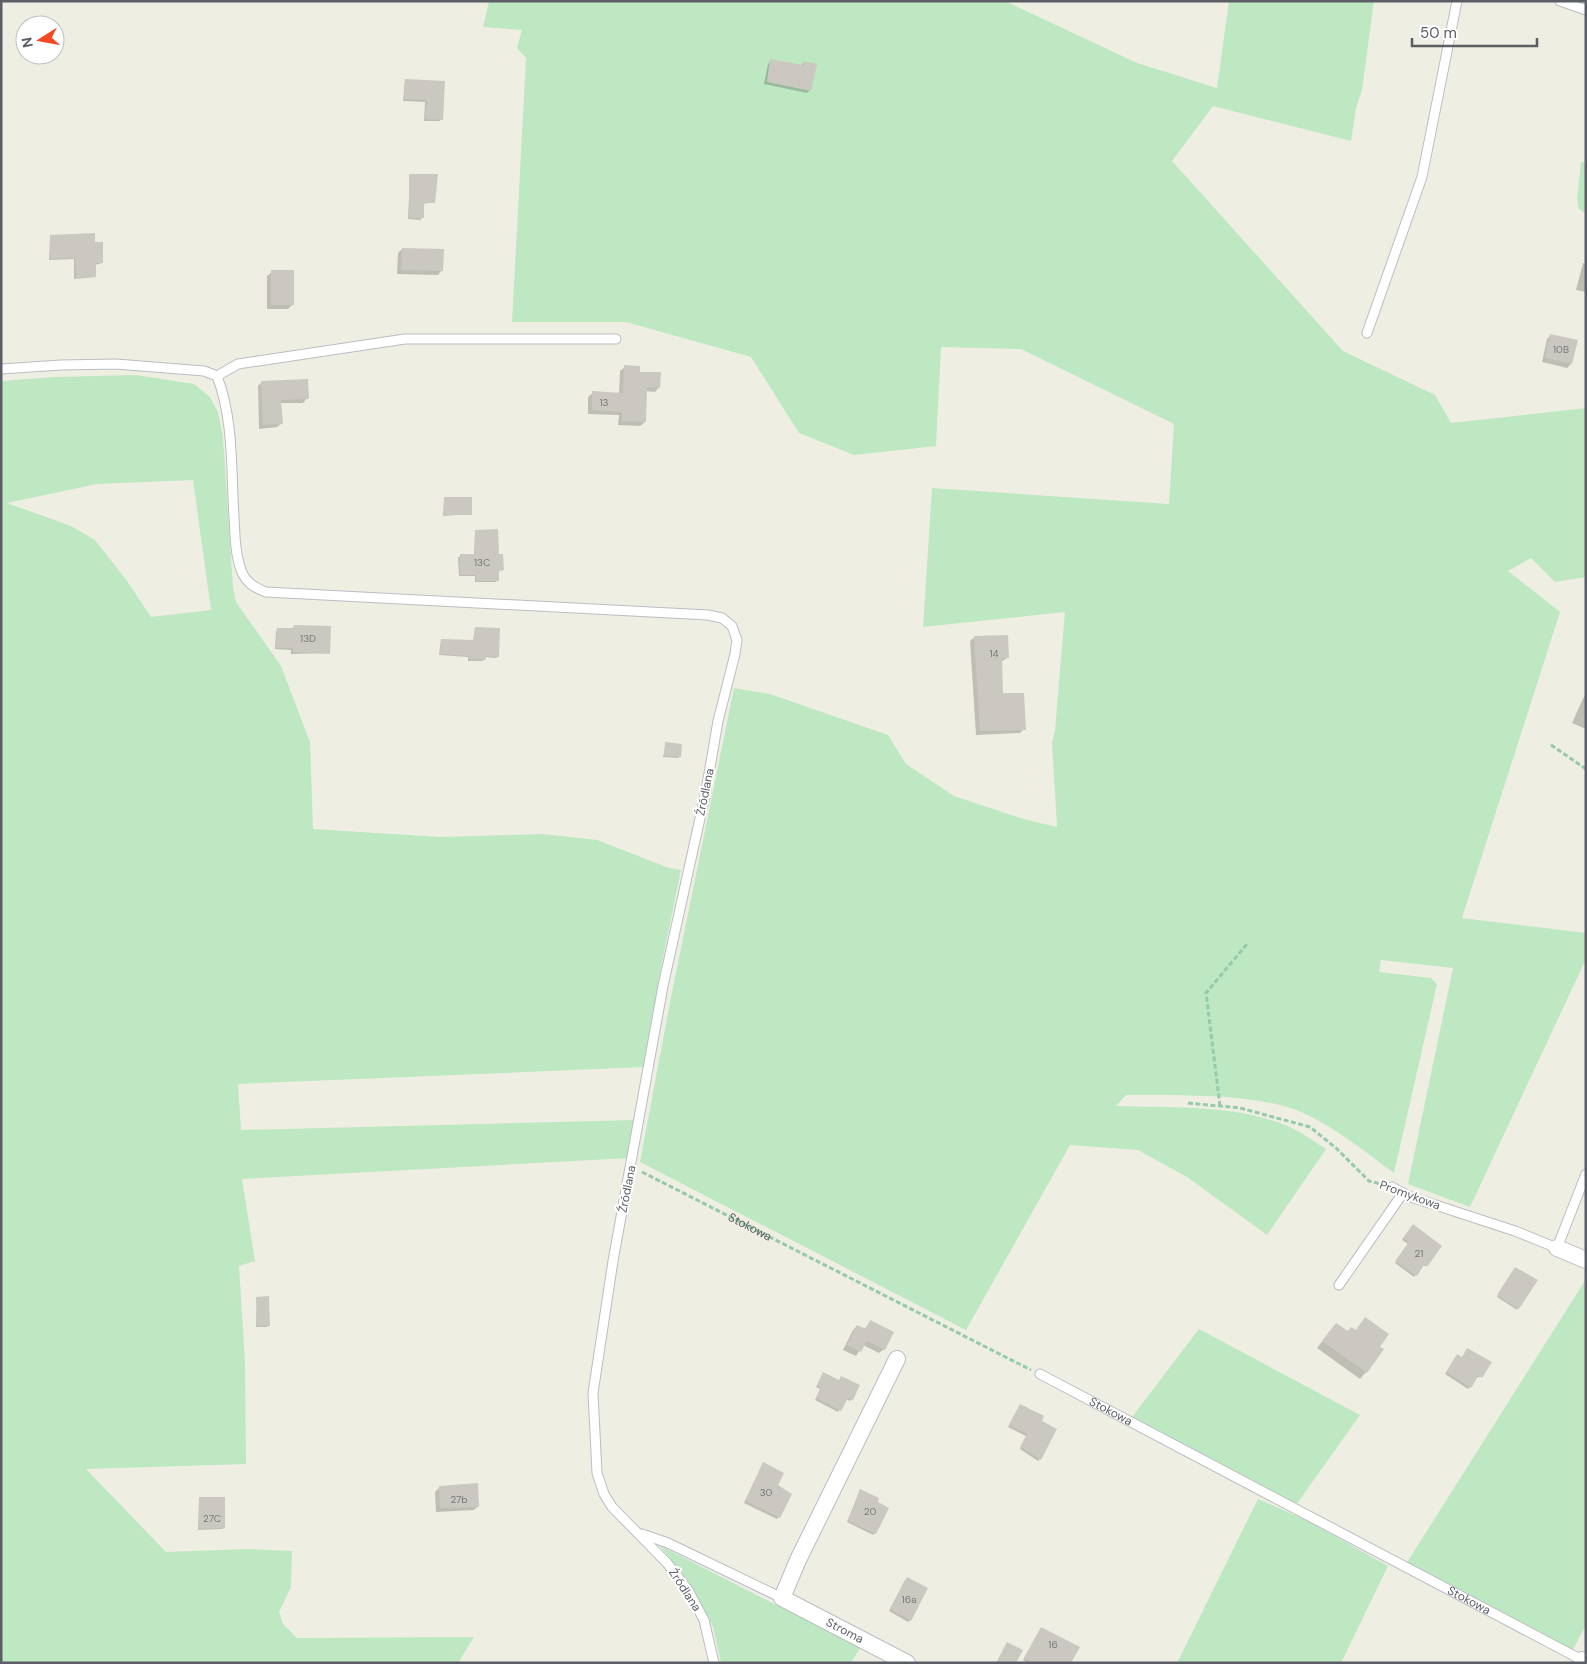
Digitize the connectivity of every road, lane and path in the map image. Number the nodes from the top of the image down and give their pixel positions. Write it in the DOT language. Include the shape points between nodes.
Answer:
graph roads {
  1 [pos="1457,1"];
  2 [pos="1560,1"];
  3 [pos="1586,10"];
  4 [pos="1367,333"];
  5 [pos="616,339"];
  6 [pos="1,369"];
  7 [pos="218,376"];
  8 [pos="1551,745"];
  9 [pos="1586,769"];
  10 [pos="1247,944"];
  11 [pos="1188,1103"];
  12 [pos="1220,1106"];
  13 [pos="632,1167"];
  14 [pos="1586,1174"];
  15 [pos="1392,1187"];
  16 [pos="1403,1193"];
  17 [pos="1556,1248"];
  18 [pos="1586,1260"];
  19 [pos="1339,1285"];
  20 [pos="898,1359"];
  21 [pos="1040,1374"];
  22 [pos="640,1533"];
  23 [pos="782,1598"];
  24 [pos="1584,1662"];
  25 [pos="714,1663"];
  26 [pos="907,1663"];
  1 -- 4 [label="lane" via="1422,177"];
  2 -- 3 [label="lane"];
  5 -- 7 [label="lane" via="405,339 238,364"];
  6 -- 7 [label="lane" via="116,364 204,371"];
  7 -- 13 [label="lane, Źródlana" via="225,396 236,548 242,572 252,587 287,594 708,615 722,618 732,626 737,640 663,986"];
  8 -- 9 [label="path"];
  10 -- 12 [label="path" via="1206,993"];
  11 -- 12 [label="path, Promykowa"];
  12 -- 15 [label="path, Promykowa" via="1240,1108 1310,1127 1369,1181"];
  13 -- 21 [label="path, Stokowa"];
  13 -- 22 [label="lane, Źródlana" via="613,1261 593,1393 597,1473 612,1507"];
  14 -- 17 [label="lane"];
  15 -- 16 [label="lane, Promykowa"];
  16 -- 17 [label="lane, Promykowa"];
  16 -- 19 [label="lane"];
  17 -- 18 [label="street, Promykowa"];
  20 -- 23 [label="street"];
  21 -- 24 [label="lane, Stokowa"];
  22 -- 23 [label="lane" via="668,1543"];
  22 -- 25 [label="lane, Źródlana" via="692,1598 704,1620"];
  23 -- 26 [label="street, Stroma"];
}
